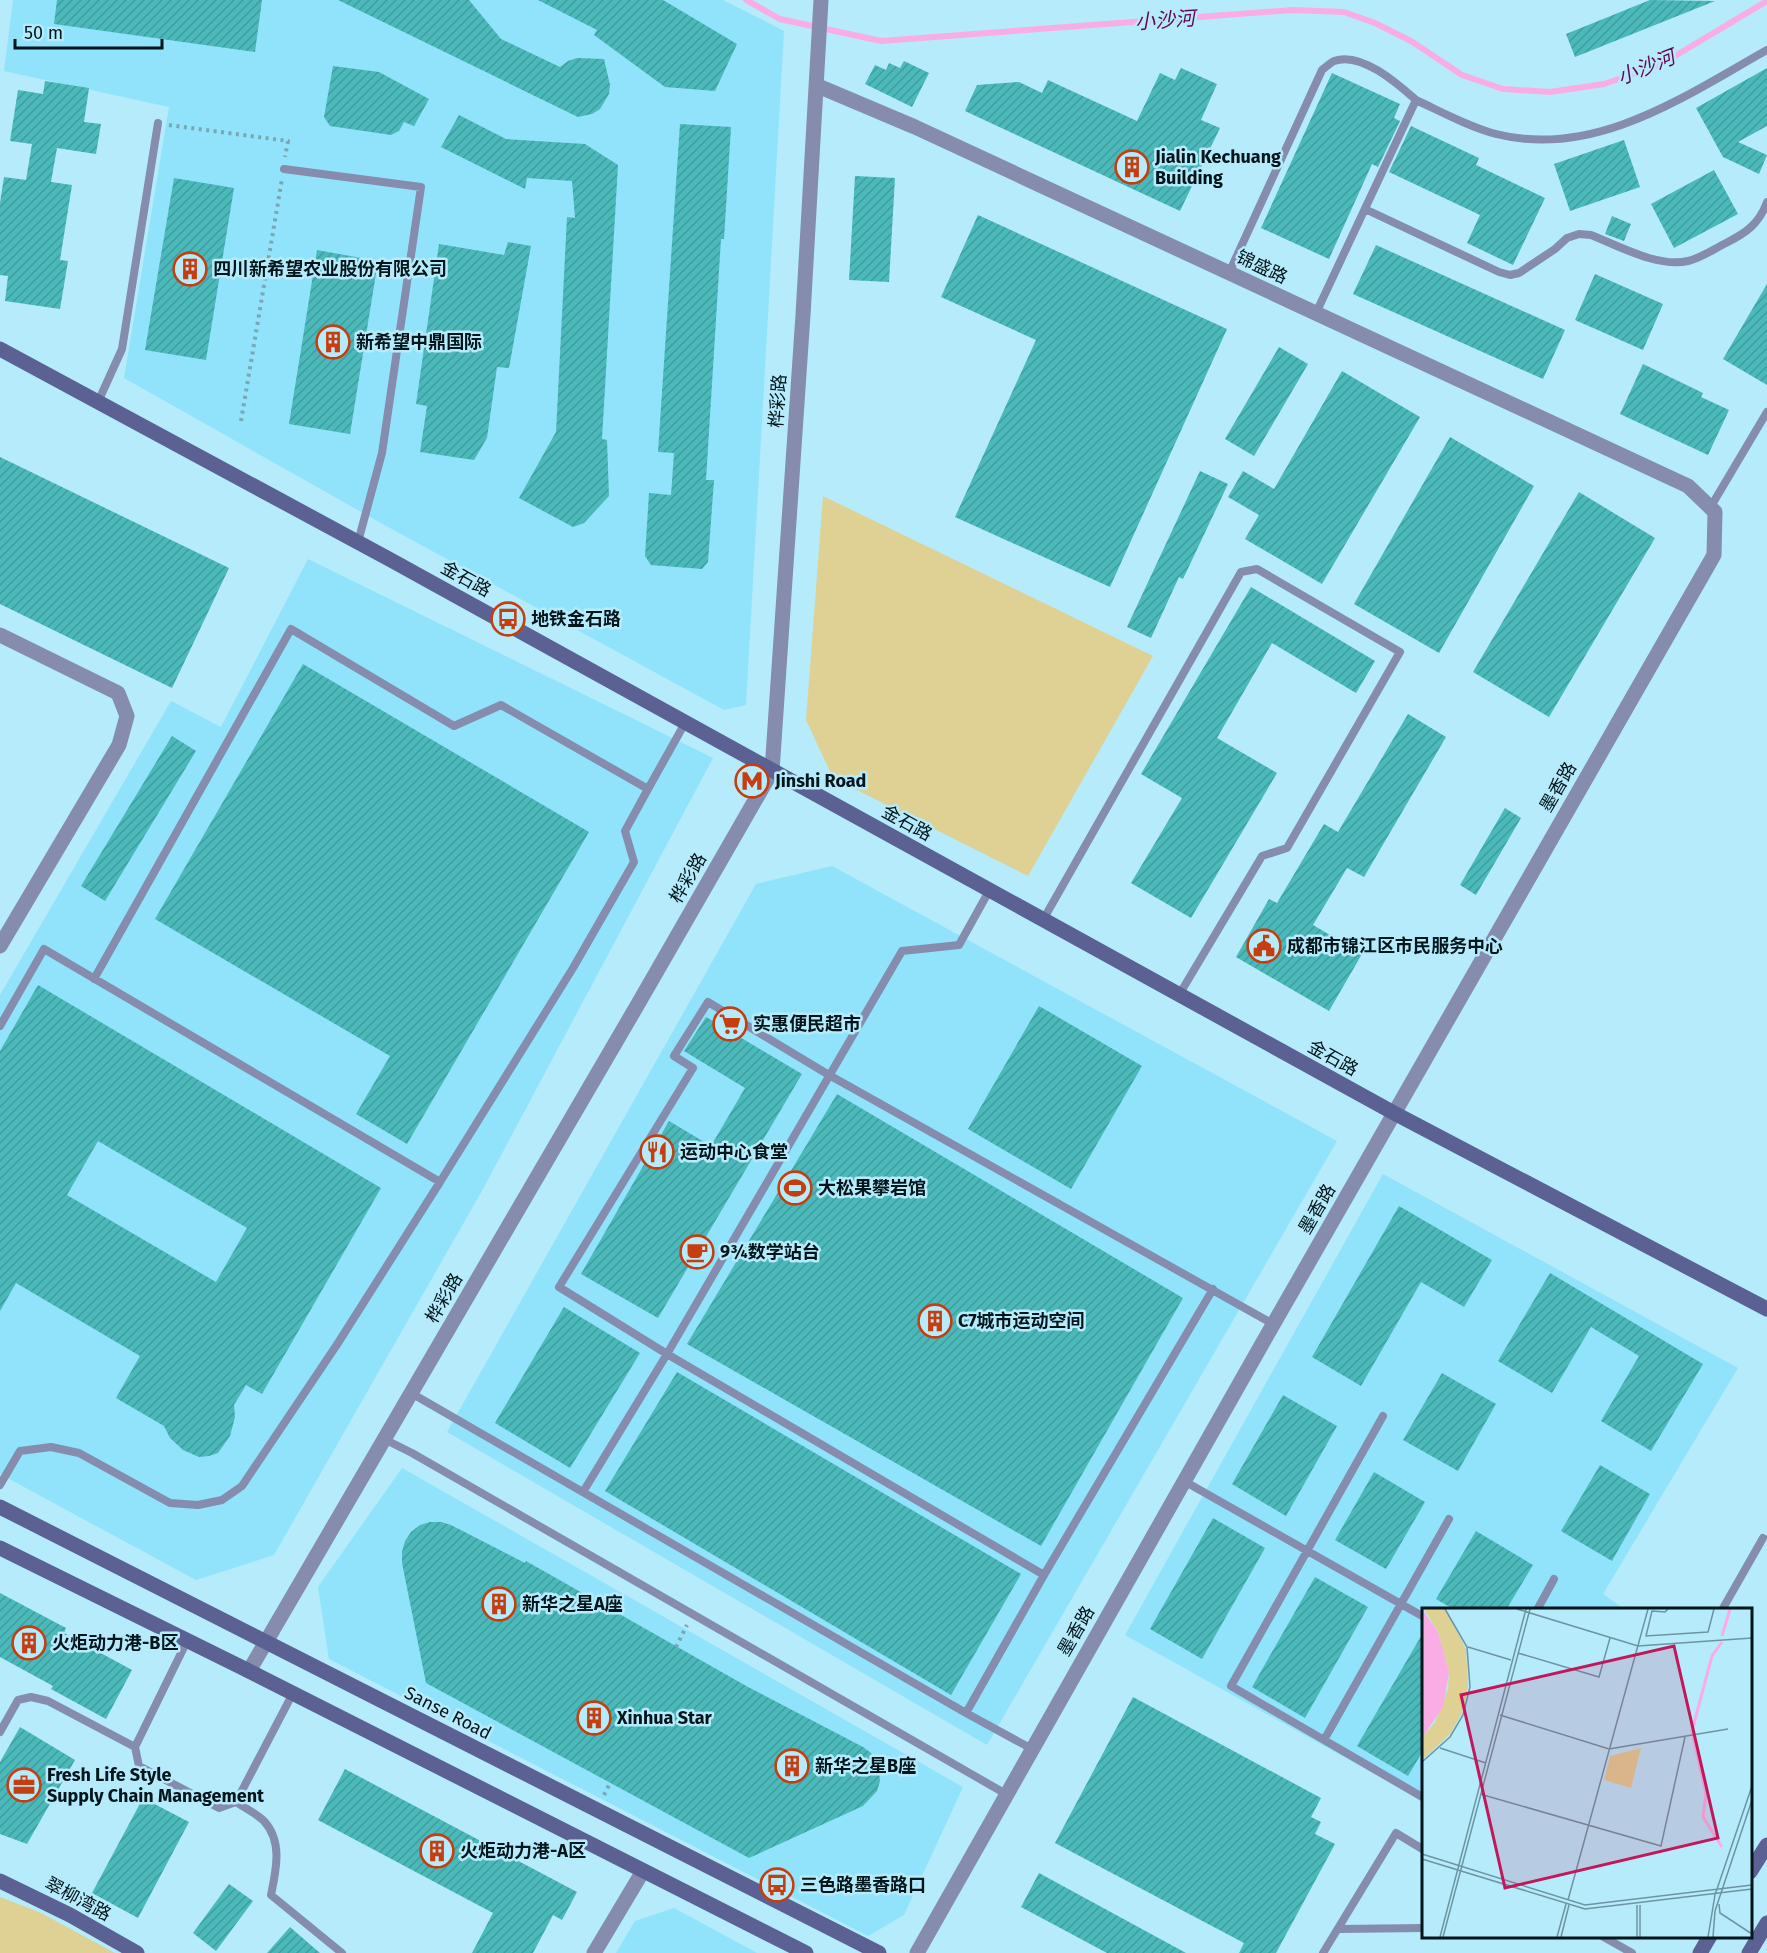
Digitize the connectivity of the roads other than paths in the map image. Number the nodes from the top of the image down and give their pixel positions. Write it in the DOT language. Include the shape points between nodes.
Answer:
graph roads {
  1 [pos="821,0"];
  2 [pos="1767,50"];
  3 [pos="818,86"];
  4 [pos="1416,100"];
  5 [pos="158,123"];
  6 [pos="284,169"];
  7 [pos="1767,202"];
  8 [pos="1365,209"];
  9 [pos="1229,273"];
  10 [pos="1316,313"];
  11 [pos="0,349"];
  12 [pos="98,402"];
  13 [pos="1767,411"];
  14 [pos="1710,508"];
  15 [pos="358,542"];
  16 [pos="0,635"];
  17 [pos="685,723"];
  18 [pos="772,771"];
  19 [pos="648,789"];
  20 [pos="989,891"];
  21 [pos="1043,921"];
  22 [pos="0,946"];
  23 [pos="94,979"];
  24 [pos="1179,995"];
  25 [pos="0,1026"];
  26 [pos="829,1075"];
  27 [pos="1394,1113"];
  28 [pos="440,1182"];
  29 [pos="1213,1289"];
  30 [pos="1767,1309"];
  31 [pos="1273,1324"];
  32 [pos="667,1354"];
  33 [pos="411,1393"];
  34 [pos="1383,1416"];
  35 [pos="384,1439"];
  36 [pos="1184,1481"];
  37 [pos="0,1485"];
  38 [pos="583,1492"];
  39 [pos="0,1507"];
  40 [pos="1449,1519"];
  41 [pos="1763,1538"];
  42 [pos="0,1548"];
  43 [pos="1307,1550"];
  44 [pos="1044,1575"];
  45 [pos="1554,1579"];
  46 [pos="1400,1604"];
  47 [pos="1538,1608"];
  48 [pos="1723,1608"];
  49 [pos="1422,1616"];
  50 [pos="187,1641"];
  51 [pos="266,1643"];
  52 [pos="249,1671"];
  53 [pos="293,1694"];
  54 [pos="966,1713"];
  55 [pos="0,1732"];
  56 [pos="1324,1740"];
  57 [pos="135,1747"];
  58 [pos="1032,1749"];
  59 [pos="1006,1794"];
  60 [pos="1422,1797"];
  61 [pos="236,1802"];
  62 [pos="1767,1845"];
  63 [pos="1422,1849"];
  64 [pos="1752,1869"];
  65 [pos="643,1871"];
  66 [pos="0,1881"];
  67 [pos="1767,1923"];
  68 [pos="1422,1928"];
  69 [pos="1338,1929"];
  70 [pos="1606,1938"];
  71 [pos="1709,1938"];
  72 [pos="137,1953"];
  73 [pos="342,1953"];
  74 [pos="594,1953"];
  75 [pos="806,1953"];
  76 [pos="879,1953"];
  77 [pos="917,1953"];
  78 [pos="1323,1953"];
  79 [pos="1632,1953"];
  80 [pos="1700,1953"];
  81 [pos="1749,1953"];
  1 -- 3 [label="street, 桦彩路"];
  2 -- 4 [label="lane" via="1646,116 1584,136 1552,140 1494,134"];
  3 -- 9 [label="street, 锦盛路"];
  3 -- 18 [label="street, 桦彩路"];
  4 -- 8 [label="lane"];
  4 -- 9 [label="lane" via="1376,69 1358,62 1332,61 1322,70"];
  5 -- 12 [label="lane" via="122,349"];
  6 -- 15 [label="lane" via="421,187 382,453"];
  7 -- 8 [label="lane" via="1756,224 1691,261 1657,261 1579,234 1510,275"];
  8 -- 10 [label="lane"];
  9 -- 10 [label="street, 锦盛路"];
  10 -- 14 [label="street, 锦盛路" via="1688,486"];
  11 -- 12 [label="street, 金石路"];
  12 -- 15 [label="street, 金石路"];
  13 -- 14 [label="lane"];
  14 -- 27 [label="street, 墨香路" via="1715,512 1714,555"];
  15 -- 17 [label="street, 金石路"];
  16 -- 22 [label="street" via="118,693 127,716 118,745"];
  17 -- 18 [label="street, 金石路"];
  17 -- 19 [label="lane"];
  18 -- 20 [label="street, 金石路"];
  18 -- 33 [label="street, 桦彩路"];
  19 -- 23 [label="lane" via="501,705 454,726 291,629"];
  19 -- 28 [label="lane" via="625,831 634,862"];
  20 -- 21 [label="street, 金石路"];
  20 -- 26 [label="lane" via="959,945 902,951"];
  21 -- 24 [label="street, 金石路"];
  21 -- 24 [label="lane" via="1241,572 1257,569 1400,652 1287,848 1262,856"];
  23 -- 25 [label="lane" via="44,949"];
  23 -- 28 [label="lane"];
  24 -- 27 [label="street, 金石路"];
  26 -- 29 [label="lane"];
  26 -- 32 [label="lane"];
  26 -- 32 [label="lane" via="708,1002 674,1056 693,1068 559,1287"];
  27 -- 30 [label="street, 金石路"];
  27 -- 31 [label="street, 墨香路"];
  28 -- 37 [label="lane" via="242,1486 222,1500 198,1505 170,1503 80,1453 51,1447 20,1450"];
  29 -- 31 [label="lane"];
  29 -- 44 [label="lane"];
  31 -- 36 [label="street, 墨香路"];
  32 -- 38 [label="lane"];
  32 -- 44 [label="lane"];
  33 -- 35 [label="street, 桦彩路"];
  33 -- 38 [label="lane"];
  34 -- 43 [label="lane"];
  35 -- 51 [label="street, 桦彩路"];
  35 -- 59 [label="lane"];
  36 -- 43 [label="lane"];
  36 -- 58 [label="street, 墨香路"];
  38 -- 54 [label="lane"];
  39 -- 51 [label="street, Sanse Road"];
  40 -- 46 [label="lane"];
  41 -- 48 [label="lane"];
  42 -- 50 [label="street"];
  43 -- 46 [label="lane"];
  43 -- 56 [label="lane" via="1231,1686"];
  44 -- 54 [label="lane"];
  45 -- 47 [label="lane"];
  46 -- 49 [label="lane"];
  46 -- 56 [label="lane"];
  50 -- 52 [label="street"];
  50 -- 57 [label="lane"];
  51 -- 52 [label="street, 桦彩路"];
  51 -- 76 [label="street, Sanse Road"];
  52 -- 53 [label="street"];
  53 -- 61 [label="lane"];
  53 -- 65 [label="street"];
  54 -- 58 [label="lane"];
  55 -- 57 [label="lane" via="18,1700 31,1697 48,1701"];
  56 -- 60 [label="lane"];
  57 -- 61 [label="lane" via="139,1766 219,1808"];
  58 -- 59 [label="street, 墨香路"];
  59 -- 77 [label="street, 墨香路"];
  61 -- 73 [label="lane" via="264,1821 275,1840 278,1864 271,1895"];
  62 -- 64 [label="street"];
  63 -- 69 [label="lane" via="1396,1833"];
  65 -- 74 [label="street"];
  65 -- 75 [label="street"];
  66 -- 72 [label="street, 翠柳湾路"];
  67 -- 81 [label="street"];
  68 -- 69 [label="lane"];
  69 -- 78 [label="lane"];
  70 -- 79 [label="lane"];
  71 -- 80 [label="street"];
}
